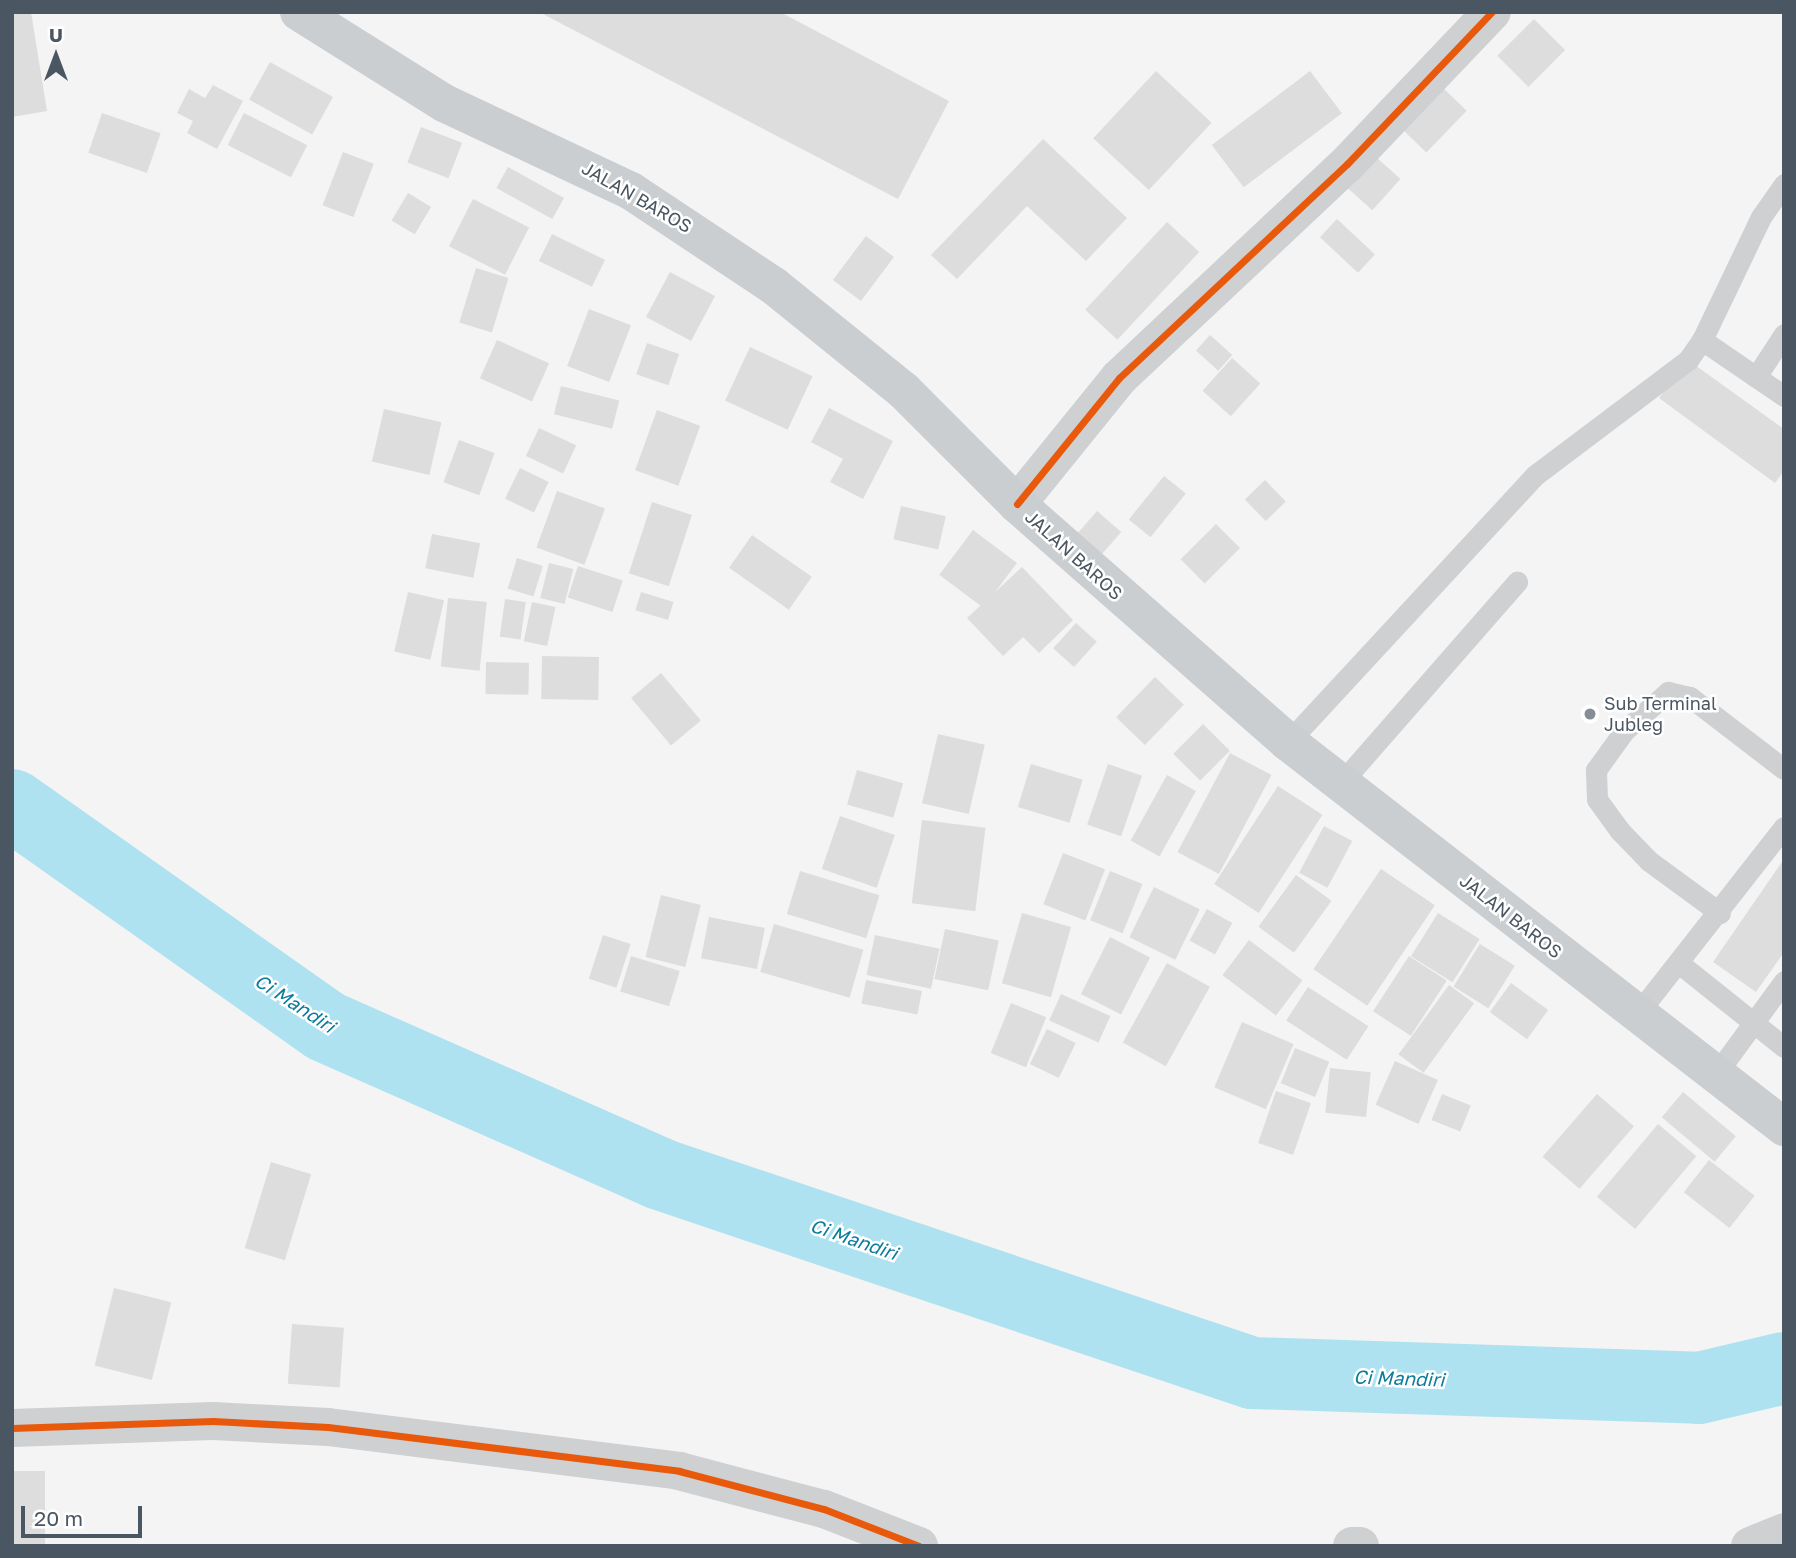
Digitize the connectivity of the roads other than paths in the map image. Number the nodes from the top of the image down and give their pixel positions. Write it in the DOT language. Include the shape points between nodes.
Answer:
graph roads {
  1 [pos="299,12"];
  2 [pos="1492,12"];
  3 [pos="1784,184"];
  4 [pos="1784,334"];
  5 [pos="1702,340"];
  6 [pos="1756,377"];
  7 [pos="1784,396"];
  8 [pos="1017,504"];
  9 [pos="1517,582"];
  10 [pos="1288,742"];
  11 [pos="1784,769"];
  12 [pos="1340,784"];
  13 [pos="1784,827"];
  14 [pos="1720,913"];
  15 [pos="1680,964"];
  16 [pos="1784,981"];
  17 [pos="1638,1013"];
  18 [pos="1754,1023"];
  19 [pos="1784,1047"];
  20 [pos="1716,1074"];
  21 [pos="1784,1127"];
  22 [pos="12,1428"];
  23 [pos="1784,1532"];
  24 [pos="919,1546"];
  25 [pos="1352,1546"];
  26 [pos="1360,1546"];
  27 [pos="1750,1546"];
  1 -- 8 [label="main road, JALAN BAROS" via="444,103 584,165 678,219 774,286 904,391"];
  2 -- 8 [label="street" via="1348,164 1119,378"];
  3 -- 5 [label="lane" via="1761,216"];
  4 -- 6 [label="lane"];
  5 -- 6 [label="lane"];
  5 -- 10 [label="lane" via="1663,382 1535,476"];
  6 -- 7 [label="lane"];
  8 -- 10 [label="main road, JALAN BAROS"];
  9 -- 12 [label="lane"];
  10 -- 12 [label="main road, JALAN BAROS"];
  11 -- 14 [label="lane" via="1690,697 1668,692 1624,731 1596,770 1597,799 1620,831 1649,861"];
  12 -- 17 [label="main road, JALAN BAROS"];
  13 -- 14 [label="lane"];
  14 -- 15 [label="lane"];
  15 -- 17 [label="lane"];
  15 -- 18 [label="lane"];
  16 -- 18 [label="lane"];
  17 -- 20 [label="main road, JALAN BAROS"];
  18 -- 19 [label="lane"];
  18 -- 20 [label="lane"];
  20 -- 21 [label="main road, JALAN BAROS"];
  22 -- 24 [label="street" via="213,1421 328,1427 679,1471 824,1509"];
  23 -- 27 [label="street"];
  25 -- 26 [label="street"];
}
